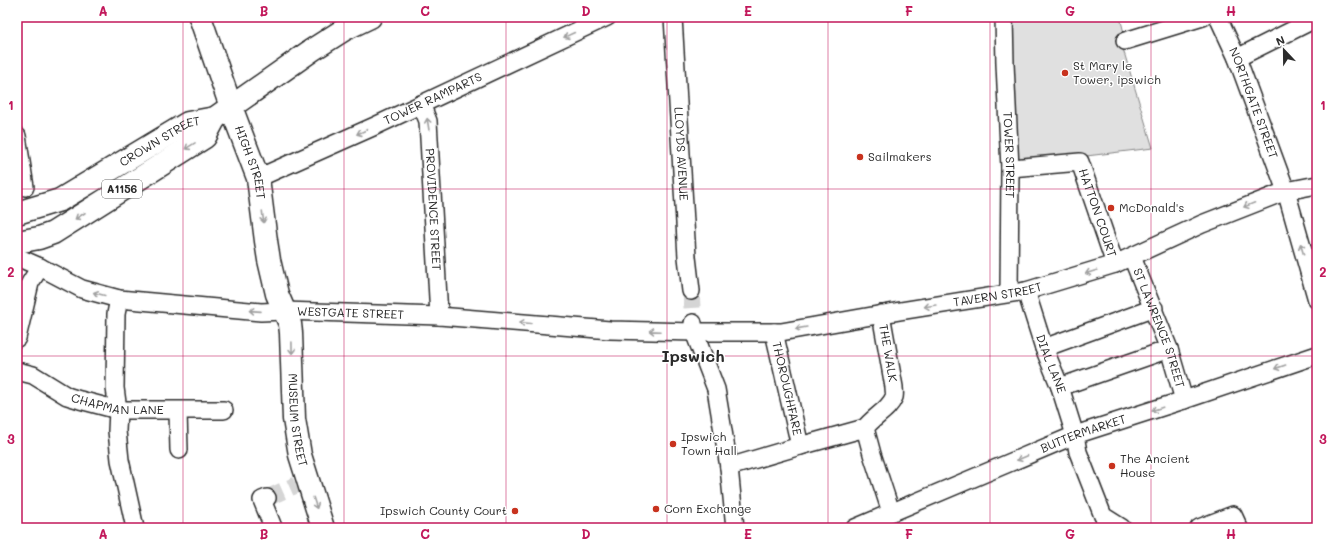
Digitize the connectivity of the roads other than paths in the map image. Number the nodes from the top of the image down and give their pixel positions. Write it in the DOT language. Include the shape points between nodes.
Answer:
graph roads {
  1 [pos="200,17"];
  2 [pos="370,17"];
  3 [pos="605,17"];
  4 [pos="673,17"];
  5 [pos="1004,17"];
  6 [pos="1204,17"];
  7 [pos="1218,17"];
  8 [pos="1317,18"];
  9 [pos="1124,40"];
  10 [pos="1237,58"];
  11 [pos="421,104"];
  12 [pos="223,112"];
  13 [pos="17,136"];
  14 [pos="1010,168"];
  15 [pos="258,178"];
  16 [pos="1317,185"];
  17 [pos="25,187"];
  18 [pos="1286,191"];
  19 [pos="19,213"];
  20 [pos="17,242"];
  21 [pos="17,257"];
  22 [pos="1132,257"];
  23 [pos="1115,264"];
  24 [pos="40,267"];
  25 [pos="691,291"];
  26 [pos="1026,292"];
  27 [pos="1010,293"];
  28 [pos="119,299"];
  29 [pos="1317,300"];
  30 [pos="1154,308"];
  31 [pos="284,311"];
  32 [pos="881,314"];
  33 [pos="439,316"];
  34 [pos="694,327"];
  35 [pos="774,332"];
  36 [pos="17,338"];
  37 [pos="1044,348"];
  38 [pos="1169,349"];
  39 [pos="1317,355"];
  40 [pos="17,370"];
  41 [pos="1060,387"];
  42 [pos="1184,400"];
  43 [pos="118,410"];
  44 [pos="224,410"];
  45 [pos="178,411"];
  46 [pos="865,428"];
  47 [pos="1075,435"];
  48 [pos="800,446"];
  49 [pos="179,450"];
  50 [pos="729,467"];
  51 [pos="267,498"];
  52 [pos="891,512"];
  53 [pos="135,528"];
  54 [pos="271,528"];
  55 [pos="323,528"];
  56 [pos="735,528"];
  57 [pos="855,528"];
  58 [pos="1122,528"];
  59 [pos="1199,528"];
  60 [pos="1239,528"];
  1 -- 12 [label="main road, HIGH STREET"];
  2 -- 12 [label="main road, CROWN STREET / A1156" via="312,50"];
  3 -- 11 [label="street, TOWER RAMPARTS, one-way"];
  4 -- 25 [label="street, LLOYDS AVENUE"];
  5 -- 14 [label="street, TOWER STREET"];
  6 -- 9 [label="street"];
  7 -- 10 [label="street, NORTHGATE STREET"];
  8 -- 10 [label="street"];
  10 -- 18 [label="street, NORTHGATE STREET"];
  11 -- 15 [label="street, TOWER RAMPARTS, one-way"];
  33 -- 11 [label="street, PROVIDENCE STREET, one-way" via="428,122"];
  12 -- 15 [label="main road, HIGH STREET"];
  12 -- 19 [label="main road, CROWN STREET / A1156" via="188,123 60,200"];
  12 -- 20 [label="main road, CROWN STREET / A1156, one-way" via="205,137 53,233"];
  13 -- 17 [label="street"];
  14 -- 23 [label="street, HATTON COURT" via="1080,162"];
  14 -- 27 [label="street, TOWER STREET"];
  15 -- 31 [label="main road, HIGH STREET, one-way" via="266,240 277,294"];
  16 -- 18 [label="street, TAVERN STREET"];
  18 -- 22 [label="street, TAVERN STREET, one-way" via="1202,224"];
  29 -- 18 [label="street, NORTHGATE STREET, one-way"];
  21 -- 24 [label="street, WESTGATE STREET"];
  22 -- 23 [label="street, TAVERN STREET"];
  22 -- 30 [label="street, ST LAWRENCE STREET"];
  23 -- 26 [label="street, TAVERN STREET, one-way"];
  28 -- 24 [label="street, WESTGATE STREET, one-way" via="82,289"];
  24 -- 36 [label="street" via="30,283"];
  26 -- 27 [label="street, TAVERN STREET"];
  26 -- 37 [label="street, DIAL LANE"];
  27 -- 32 [label="street, TAVERN STREET, one-way"];
  31 -- 28 [label="street, WESTGATE STREET, one-way" via="261,312"];
  28 -- 43 [label="street" via="116,314 115,380"];
  30 -- 37 [label="street"];
  30 -- 38 [label="street, ST LAWRENCE STREET"];
  31 -- 33 [label="street, WESTGATE STREET"];
  31 -- 55 [label="main road, MUSEUM STREET, one-way" via="292,333 294,419 302,483"];
  32 -- 35 [label="street, TAVERN STREET, one-way"];
  32 -- 46 [label="street, THE WALK" via="894,396 886,409"];
  34 -- 33 [label="street, WESTGATE STREET, one-way" via="610,330"];
  34 -- 35 [label="street, TAVERN STREET"];
  34 -- 50 [label="street" via="716,389"];
  35 -- 48 [label="street, THOROUGHFARE"];
  37 -- 41 [label="street, DIAL LANE"];
  38 -- 41 [label="street"];
  38 -- 42 [label="street, ST LAWRENCE STREET"];
  39 -- 42 [label="street, BUTTERMARKET, one-way"];
  40 -- 43 [label="street, CHAPMAN LANE" via="33,375 67,396"];
  41 -- 47 [label="street, DIAL LANE"];
  42 -- 47 [label="street, BUTTERMARKET, one-way"];
  43 -- 45 [label="street, CHAPMAN LANE"];
  43 -- 53 [label="street" via="116,431 120,460"];
  44 -- 45 [label="street, CHAPMAN LANE"];
  45 -- 49 [label="street"];
  46 -- 48 [label="street, THOROUGHFARE"];
  46 -- 52 [label="street"];
  47 -- 52 [label="street, BUTTERMARKET, one-way"];
  47 -- 58 [label="street, DIAL LANE" via="1078,452 1103,516"];
  48 -- 50 [label="street, THOROUGHFARE"];
  50 -- 56 [label="street"];
  51 -- 54 [label="street" via="262,500 273,527"];
  52 -- 57 [label="street, BUTTERMARKET"];
  59 -- 60 [label="street" via="1233,515"];
}
